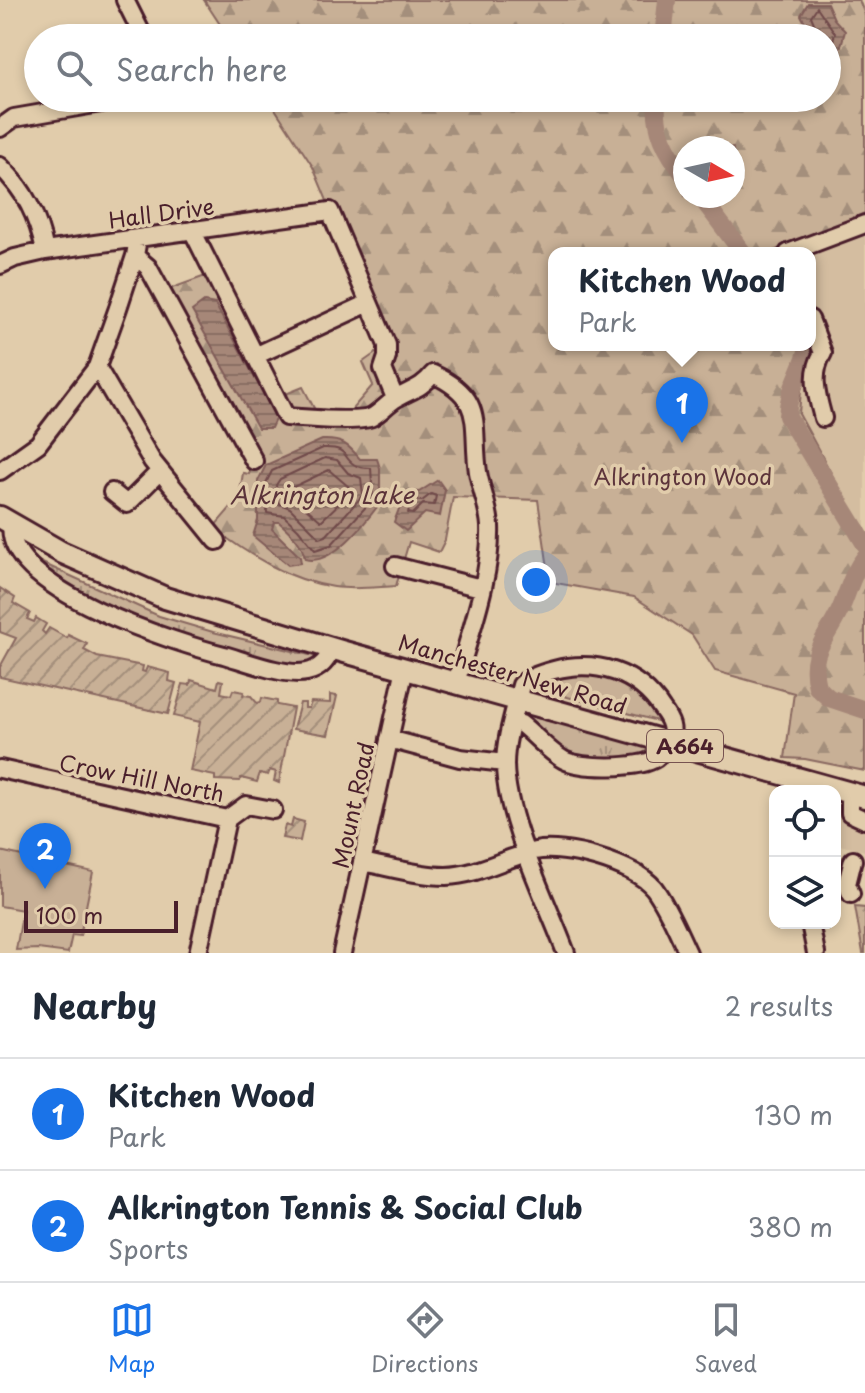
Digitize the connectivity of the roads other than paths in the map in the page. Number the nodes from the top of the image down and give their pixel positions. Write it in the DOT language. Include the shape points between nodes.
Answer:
graph roads {
  1 [pos="125,0"];
  2 [pos="137,24"];
  3 [pos="49,112"];
  4 [pos="0,128"];
  5 [pos="0,166"];
  6 [pos="865,224"];
  7 [pos="192,230"];
  8 [pos="138,238"];
  9 [pos="804,247"];
  10 [pos="45,251"];
  11 [pos="135,256"];
  12 [pos="0,265"];
  13 [pos="369,303"];
  14 [pos="816,335"];
  15 [pos="255,356"];
  16 [pos="97,367"];
  17 [pos="395,398"];
  18 [pos="823,418"];
  19 [pos="254,461"];
  20 [pos="0,471"];
  21 [pos="160,471"];
  22 [pos="112,492"];
  23 [pos="6,520"];
  24 [pos="217,541"];
  25 [pos="395,566"];
  26 [pos="481,588"];
  27 [pos="333,648"];
  28 [pos="405,668"];
  29 [pos="456,683"];
  30 [pos="517,700"];
  31 [pos="513,722"];
  32 [pos="389,739"];
  33 [pos="667,742"];
  34 [pos="505,763"];
  35 [pos="0,769"];
  36 [pos="797,784"];
  37 [pos="858,795"];
  38 [pos="273,810"];
  39 [pos="227,819"];
  40 [pos="865,820"];
  41 [pos="527,853"];
  42 [pos="853,860"];
  43 [pos="362,862"];
  44 [pos="844,888"];
  45 [pos="811,929"];
  46 [pos="198,953"];
  47 [pos="342,953"];
  48 [pos="566,953"];
  49 [pos="688,953"];
  50 [pos="816,953"];
  1 -- 2 [label="street"];
  3 -- 4 [label="street" via="14,118"];
  5 -- 10 [label="street" via="27,199"];
  6 -- 9 [label="street"];
  7 -- 8 [label="street, Hall Drive"];
  7 -- 13 [label="street, Hall Drive" via="330,211"];
  7 -- 15 [label="street"];
  8 -- 10 [label="street, Hall Drive"];
  8 -- 11 [label="street"];
  10 -- 12 [label="street, Hall Drive"];
  11 -- 16 [label="street"];
  11 -- 19 [label="street" via="148,267"];
  13 -- 15 [label="street"];
  13 -- 17 [label="street" via="387,345 383,370"];
  14 -- 18 [label="street" via="823,353 815,387"];
  15 -- 17 [label="street" via="286,417 369,419"];
  16 -- 20 [label="street" via="38,444"];
  16 -- 21 [label="street"];
  17 -- 26 [label="street" via="421,388 433,374 469,401 475,414 478,473 490,527"];
  21 -- 22 [label="street" via="127,504"];
  21 -- 24 [label="street"];
  23 -- 27 [label="main road, Manchester New Road" via="129,584"];
  23 -- 27 [label="street" via="12,562 36,585 186,651 307,673 325,664"];
  25 -- 26 [label="street"];
  26 -- 29 [label="street"];
  27 -- 28 [label="main road, Manchester New Road"];
  28 -- 29 [label="main road, Manchester New Road"];
  28 -- 32 [label="street, Mount Road"];
  29 -- 30 [label="main road, Manchester New Road"];
  30 -- 31 [label="street"];
  30 -- 33 [label="main road, Manchester New Road / A664"];
  30 -- 33 [label="street" via="523,682 547,672 579,665 606,669 648,690 672,723"];
  31 -- 33 [label="street" via="565,760 590,767 655,758"];
  31 -- 34 [label="street"];
  32 -- 34 [label="street" via="460,758"];
  32 -- 43 [label="street, Mount Road"];
  33 -- 36 [label="main road, Manchester New Road / A664"];
  34 -- 41 [label="street"];
  35 -- 39 [label="street, Crow Hill North"];
  36 -- 37 [label="main road, Manchester New Road / A664"];
  37 -- 40 [label="street" via="850,813"];
  38 -- 39 [label="street, Crow Hill North" via="246,805"];
  39 -- 46 [label="street"];
  41 -- 43 [label="street" via="489,868 446,876"];
  41 -- 48 [label="street"];
  41 -- 49 [label="street" via="563,849 629,869 655,890"];
  42 -- 44 [label="street"];
  43 -- 47 [label="street, Mount Road"];
  45 -- 50 [label="street"];
}
